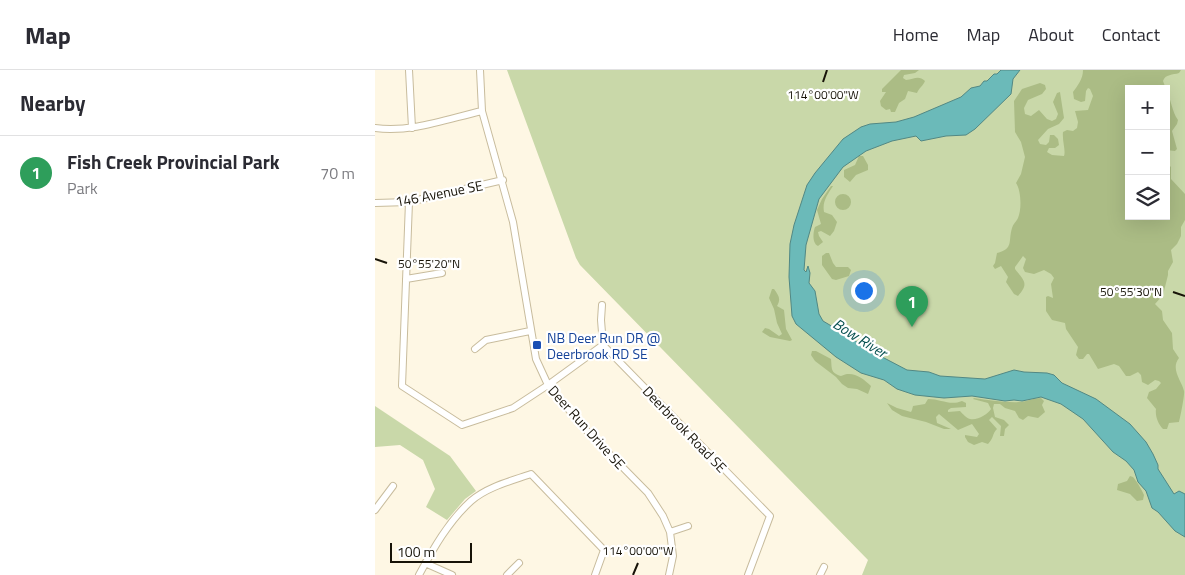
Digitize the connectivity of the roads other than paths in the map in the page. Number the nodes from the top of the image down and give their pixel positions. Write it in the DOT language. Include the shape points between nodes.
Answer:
graph roads {
  1 [pos="409,70"];
  2 [pos="480,70"];
  3 [pos="482,111"];
  4 [pos="375,128"];
  5 [pos="412,128"];
  6 [pos="503,180"];
  7 [pos="409,202"];
  8 [pos="375,203"];
  9 [pos="442,273"];
  10 [pos="406,279"];
  11 [pos="603,305"];
  12 [pos="530,331"];
  13 [pos="603,345"];
  14 [pos="475,349"];
  15 [pos="548,385"];
  16 [pos="393,486"];
  17 [pos="375,510"];
  18 [pos="688,526"];
  19 [pos="670,532"];
  20 [pos="425,563"];
  21 [pos="519,563"];
  22 [pos="824,566"];
  23 [pos="419,575"];
  24 [pos="452,575"];
  25 [pos="507,575"];
  26 [pos="595,575"];
  27 [pos="669,575"];
  28 [pos="748,575"];
  29 [pos="820,575"];
  1 -- 5 [label="street"];
  2 -- 3 [label="street, Deer Run Drive SE"];
  3 -- 5 [label="street"];
  3 -- 6 [label="street, Deer Run Drive SE"];
  4 -- 5 [label="street"];
  6 -- 7 [label="street, 146 Avenue SE"];
  6 -- 12 [label="street, Deer Run Drive SE"];
  7 -- 8 [label="street, 146 Avenue SE"];
  7 -- 10 [label="street"];
  9 -- 10 [label="street"];
  10 -- 15 [label="street" via="402,386 462,425 513,408"];
  11 -- 13 [label="street"];
  12 -- 14 [label="street" via="486,340"];
  12 -- 15 [label="street, Deer Run Drive SE" via="535,359"];
  13 -- 15 [label="street"];
  13 -- 28 [label="street, Deerbrook Road SE" via="770,516"];
  15 -- 19 [label="street, Deer Run Drive SE" via="648,494"];
  16 -- 17 [label="street"];
  18 -- 19 [label="street"];
  19 -- 27 [label="street, Deer Run Drive SE" via="673,556"];
  20 -- 23 [label="street"];
  20 -- 24 [label="street"];
  20 -- 26 [label="street" via="442,534 471,501 496,487 531,474 604,550"];
  21 -- 25 [label="street"];
  22 -- 29 [label="street"];
}
